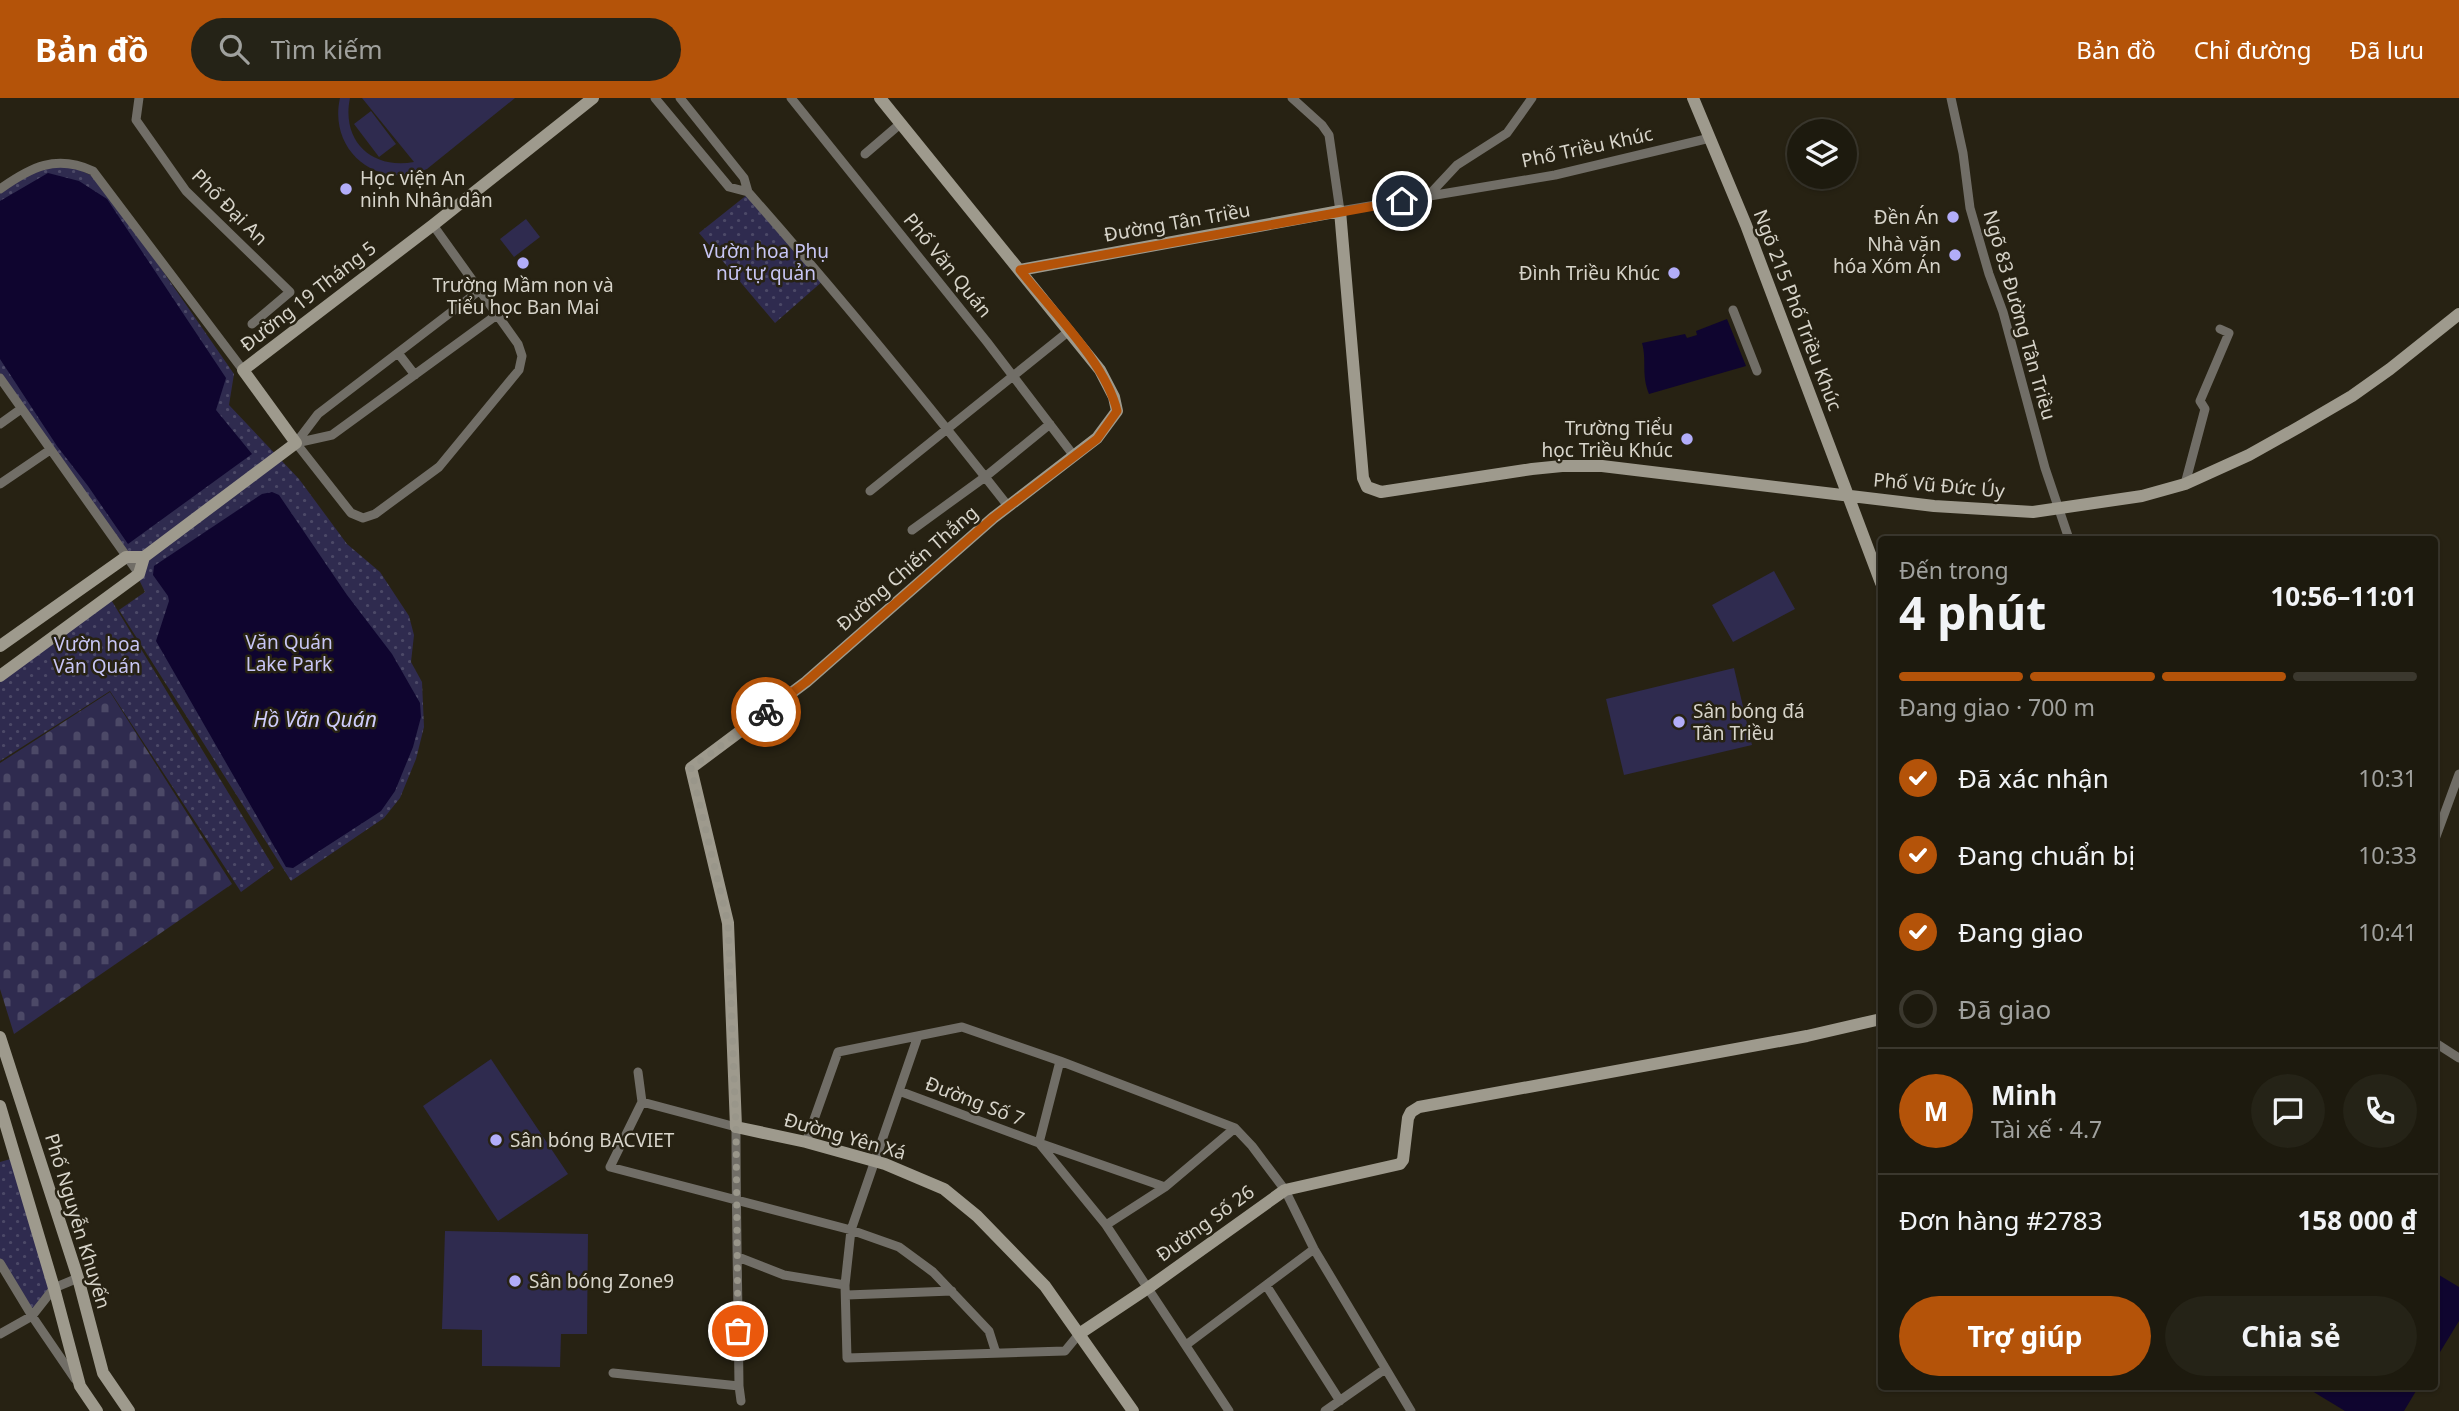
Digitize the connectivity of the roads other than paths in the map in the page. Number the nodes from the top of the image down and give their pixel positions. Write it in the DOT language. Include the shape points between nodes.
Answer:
graph roads {
  1 [pos="139,98"];
  2 [pos="593,98"];
  3 [pos="655,98"];
  4 [pos="680,98"];
  5 [pos="790,98"];
  6 [pos="880,98"];
  7 [pos="1292,98"];
  8 [pos="1532,98"];
  9 [pos="1693,98"];
  10 [pos="1951,98"];
  11 [pos="900,124"];
  12 [pos="1710,138"];
  13 [pos="865,154"];
  14 [pos="0,189"];
  15 [pos="748,192"];
  16 [pos="1428,196"];
  17 [pos="1340,211"];
  18 [pos="433,225"];
  19 [pos="1020,270"];
  20 [pos="480,290"];
  21 [pos="1733,310"];
  22 [pos="498,314"];
  23 [pos="2459,314"];
  24 [pos="252,324"];
  25 [pos="2220,329"];
  26 [pos="1069,331"];
  27 [pos="398,353"];
  28 [pos="243,370"];
  29 [pos="1757,371"];
  30 [pos="415,374"];
  31 [pos="1013,375"];
  32 [pos="0,378"];
  33 [pos="21,409"];
  34 [pos="0,424"];
  35 [pos="1051,424"];
  36 [pos="948,428"];
  37 [pos="296,443"];
  38 [pos="50,450"];
  39 [pos="1074,456"];
  40 [pos="985,477"];
  41 [pos="0,484"];
  42 [pos="2185,484"];
  43 [pos="870,491"];
  44 [pos="1849,496"];
  45 [pos="1008,506"];
  46 [pos="2058,509"];
  47 [pos="912,530"];
  48 [pos="2068,536"];
  49 [pos="126,557"];
  50 [pos="144,557"];
  51 [pos="139,574"];
  52 [pos="1878,575"];
  53 [pos="0,646"];
  54 [pos="0,676"];
  55 [pos="2459,774"];
  56 [pos="2438,831"];
  57 [pos="1878,1020"];
  58 [pos="918,1036"];
  59 [pos="0,1037"];
  60 [pos="2438,1045"];
  61 [pos="2459,1058"];
  62 [pos="1060,1061"];
  63 [pos="4,1069"];
  64 [pos="638,1072"];
  65 [pos="899,1091"];
  66 [pos="642,1102"];
  67 [pos="0,1106"];
  68 [pos="736,1127"];
  69 [pos="1235,1128"];
  70 [pos="806,1142"];
  71 [pos="1038,1143"];
  72 [pos="874,1161"];
  73 [pos="1165,1186"];
  74 [pos="1285,1191"];
  75 [pos="736,1199"];
  76 [pos="1106,1226"];
  77 [pos="852,1230"];
  78 [pos="1314,1249"];
  79 [pos="738,1257"];
  80 [pos="0,1263"];
  81 [pos="78,1278"];
  82 [pos="1266,1284"];
  83 [pos="54,1288"];
  84 [pos="1148,1288"];
  85 [pos="846,1290"];
  86 [pos="951,1291"];
  87 [pos="32,1316"];
  88 [pos="1079,1334"];
  89 [pos="0,1335"];
  90 [pos="1186,1345"];
  91 [pos="996,1353"];
  92 [pos="1385,1369"];
  93 [pos="613,1373"];
  94 [pos="80,1386"];
  95 [pos="739,1386"];
  96 [pos="741,1401"];
  97 [pos="1340,1401"];
  98 [pos="97,1411"];
  99 [pos="129,1411"];
  100 [pos="1133,1411"];
  101 [pos="1229,1411"];
  102 [pos="1325,1411"];
  103 [pos="1411,1411"];
  1 -- 24 [label="street, Phố Đại An" via="135,120 186,191 290,292"];
  2 -- 18 [label="street, Đường 19 Tháng 5"];
  3 -- 15 [label="street" via="729,187"];
  4 -- 15 [label="street" via="744,178"];
  5 -- 31 [label="street, Phố Văn Quán"];
  6 -- 11 [label="street, Đường Chiến Thắng"];
  7 -- 17 [label="street" via="1329,135"];
  8 -- 16 [label="street" via="1507,132 1457,165"];
  9 -- 12 [label="street"];
  10 -- 46 [label="street, Ngõ 83 Đường Tân Triều" via="1970,208"];
  11 -- 13 [label="street"];
  11 -- 19 [label="street, Đường Chiến Thắng"];
  12 -- 16 [label="street, Phố Triều Khúc" via="1555,175"];
  12 -- 44 [label="street, Ngõ 215 Phố Triều Khúc"];
  14 -- 28 [label="street, Đường 19 Tháng 5" via="21,174 51,163 93,171"];
  15 -- 36 [label="street"];
  16 -- 17 [label="street, Đường Tân Triều"];
  17 -- 19 [label="street, Đường Tân Triều"];
  17 -- 44 [label="street, Phố Vũ Đức Úy" via="1367,487 1398,491 1532,469 1602,466"];
  18 -- 20 [label="street"];
  18 -- 28 [label="street, Đường 19 Tháng 5"];
  19 -- 26 [label="street, Đường Chiến Thắng"];
  20 -- 22 [label="street"];
  20 -- 27 [label="street"];
  21 -- 29 [label="street"];
  22 -- 30 [label="street"];
  22 -- 37 [label="street" via="518,344 522,356 519,370 439,467 375,513 363,517 351,513"];
  23 -- 42 [label="street, Phố Vũ Đức Úy" via="2352,396 2249,455"];
  25 -- 42 [label="street" via="2229,333 2200,401 2205,409"];
  26 -- 31 [label="street"];
  26 -- 39 [label="street, Đường Chiến Thắng" via="1100,370 1117,411 1097,439"];
  27 -- 30 [label="street"];
  27 -- 37 [label="street" via="318,414"];
  28 -- 37 [label="street, Đường 19 Tháng 5"];
  30 -- 37 [label="street" via="332,435"];
  31 -- 35 [label="street, Phố Văn Quán"];
  31 -- 36 [label="street"];
  32 -- 33 [label="street"];
  33 -- 34 [label="street"];
  33 -- 38 [label="street"];
  35 -- 39 [label="street, Phố Văn Quán"];
  35 -- 40 [label="street"];
  36 -- 40 [label="street"];
  36 -- 43 [label="street"];
  37 -- 50 [label="street"];
  38 -- 41 [label="street"];
  38 -- 49 [label="street"];
  39 -- 45 [label="street, Đường Chiến Thắng"];
  40 -- 45 [label="street"];
  40 -- 47 [label="street"];
  42 -- 46 [label="street, Phố Vũ Đức Úy"];
  44 -- 46 [label="street, Phố Vũ Đức Úy" via="1934,506 2033,512"];
  44 -- 52 [label="street, Ngõ 215 Phố Triều Khúc"];
  45 -- 68 [label="street, Đường Chiến Thắng" via="806,682 691,768 728,923"];
  46 -- 48 [label="street, Ngõ 83 Đường Tân Triều"];
  49 -- 50 [label="street"];
  49 -- 51 [label="street"];
  49 -- 53 [label="street"];
  50 -- 51 [label="street"];
  51 -- 54 [label="street"];
  55 -- 56 [label="street"];
  57 -- 74 [label="street" via="1419,1107 1408,1118 1401,1164"];
  58 -- 62 [label="street" via="962,1027"];
  58 -- 65 [label="street"];
  58 -- 70 [label="street" via="838,1052"];
  59 -- 63 [label="street, Phố Nguyễn Khuyến"];
  60 -- 61 [label="street"];
  62 -- 69 [label="street"];
  62 -- 71 [label="street"];
  63 -- 81 [label="street, Phố Nguyễn Khuyến"];
  64 -- 66 [label="street"];
  65 -- 71 [label="street, Đường Số 7"];
  65 -- 72 [label="street"];
  66 -- 68 [label="street, Đường Yên Xá"];
  66 -- 75 [label="street" via="610,1167"];
  67 -- 83 [label="street"];
  68 -- 70 [label="street, Đường Yên Xá"];
  68 -- 75 [label="street"];
  69 -- 73 [label="street"];
  69 -- 74 [label="street"];
  70 -- 72 [label="street, Đường Yên Xá"];
  71 -- 73 [label="street, Đường Số 7"];
  71 -- 76 [label="street"];
  72 -- 77 [label="street"];
  72 -- 88 [label="street, Đường Yên Xá" via="944,1189 977,1216 1045,1286"];
  73 -- 76 [label="street"];
  74 -- 78 [label="street"];
  74 -- 84 [label="street, Đường Số 26"];
  75 -- 77 [label="street"];
  75 -- 79 [label="street"];
  76 -- 84 [label="street"];
  77 -- 85 [label="street"];
  77 -- 86 [label="street" via="899,1247"];
  78 -- 82 [label="street"];
  78 -- 92 [label="street"];
  79 -- 85 [label="street" via="784,1275"];
  79 -- 95 [label="street"];
  80 -- 87 [label="street"];
  81 -- 83 [label="street"];
  81 -- 99 [label="street, Phố Nguyễn Khuyến" via="103,1373"];
  82 -- 90 [label="street"];
  82 -- 97 [label="street"];
  83 -- 87 [label="street"];
  83 -- 94 [label="street"];
  84 -- 88 [label="street, Đường Số 26"];
  84 -- 90 [label="street"];
  85 -- 86 [label="street"];
  85 -- 91 [label="street" via="847,1358"];
  86 -- 91 [label="street" via="989,1331"];
  87 -- 89 [label="street"];
  87 -- 94 [label="street"];
  88 -- 91 [label="street" via="1065,1351"];
  88 -- 100 [label="street, Đường Yên Xá"];
  90 -- 101 [label="street"];
  92 -- 97 [label="street"];
  92 -- 103 [label="street"];
  93 -- 95 [label="street"];
  94 -- 98 [label="street"];
  95 -- 96 [label="street"];
  97 -- 102 [label="street"];
}
